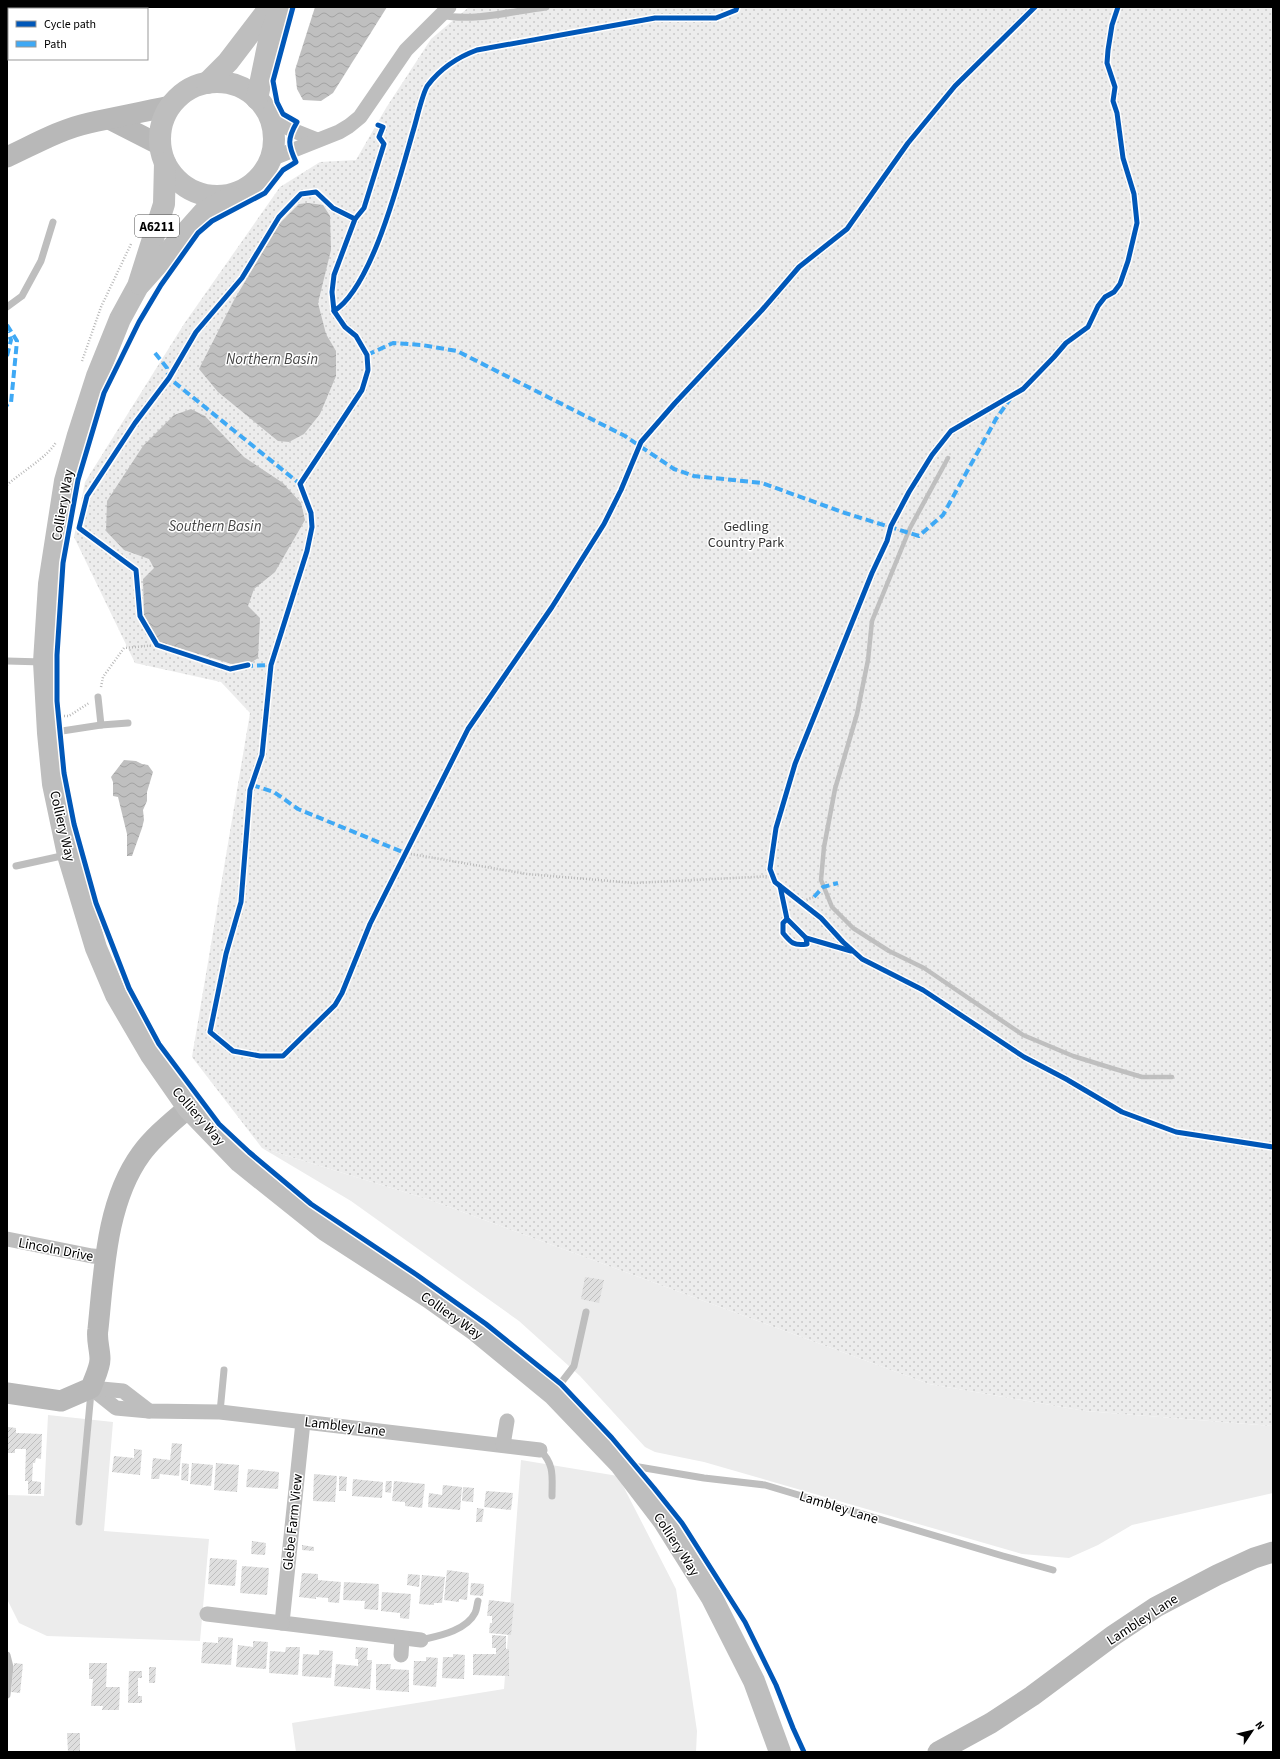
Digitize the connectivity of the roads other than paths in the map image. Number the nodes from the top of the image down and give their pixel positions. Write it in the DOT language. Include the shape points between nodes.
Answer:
graph roads {
  1 [pos="270,7"];
  2 [pos="281,7"];
  3 [pos="546,7"];
  4 [pos="445,11"];
  5 [pos="207,83"];
  6 [pos="257,99"];
  7 [pos="170,106"];
  8 [pos="270,118"];
  9 [pos="111,120"];
  10 [pos="317,140"];
  11 [pos="162,154"];
  12 [pos="7,158"];
  13 [pos="271,159"];
  14 [pos="238,193"];
  15 [pos="53,222"];
  16 [pos="138,286"];
  17 [pos="7,307"];
  18 [pos="7,661"];
  19 [pos="44,662"];
  20 [pos="98,697"];
  21 [pos="128,723"];
  22 [pos="53,724"];
  23 [pos="101,725"];
  24 [pos="68,855"];
  25 [pos="16,866"];
  26 [pos="188,1108"];
  27 [pos="7,1239"];
  28 [pos="106,1257"];
  29 [pos="586,1312"];
  30 [pos="224,1370"];
  31 [pos="91,1388"];
  32 [pos="7,1393"];
  33 [pos="553,1394"];
  34 [pos="220,1412"];
  35 [pos="506,1421"];
  36 [pos="303,1422"];
  37 [pos="503,1445"];
  38 [pos="540,1450"];
  39 [pos="621,1465"];
  40 [pos="552,1496"];
  41 [pos="79,1522"];
  42 [pos="1273,1552"];
  43 [pos="1053,1570"];
  44 [pos="478,1601"];
  45 [pos="207,1614"];
  46 [pos="282,1623"];
  47 [pos="402,1638"];
  48 [pos="421,1640"];
  49 [pos="7,1655"];
  50 [pos="400,1655"];
  51 [pos="7,1696"];
  52 [pos="780,1752"];
  53 [pos="938,1752"];
  1 -- 5 [label="main road" via="228,62"];
  2 -- 6 [label="main road" via="270,36"];
  3 -- 4 [label="lane" via="474,17 452,17"];
  4 -- 10 [label="street" via="406,50 360,117 339,132"];
  5 -- 6 [label="main road" via="222,82 238,86"];
  5 -- 7 [label="main road" via="191,88"];
  6 -- 8 [label="main road"];
  7 -- 9 [label="street"];
  7 -- 11 [label="main road" via="161,127"];
  8 -- 10 [label="street"];
  8 -- 13 [label="main road" via="274,140"];
  9 -- 11 [label="street"];
  9 -- 12 [label="street" via="88,123 68,130"];
  10 -- 13 [label="street"];
  11 -- 14 [label="main road" via="176,179 189,189 209,196"];
  11 -- 16 [label="main road, Colliery Way / A6211" via="164,204"];
  13 -- 14 [label="main road" via="259,178"];
  14 -- 16 [label="main road, Colliery Way / A6211" via="204,212"];
  15 -- 17 [label="lane" via="41,261 26,289 22,296"];
  16 -- 19 [label="main road, Colliery Way / A6211" via="120,319 97,376 65,481 49,584"];
  18 -- 19 [label="lane"];
  19 -- 22 [label="main road, Colliery Way / A6211"];
  20 -- 23 [label="lane"];
  21 -- 23 [label="lane"];
  22 -- 23 [label="lane"];
  22 -- 24 [label="main road, Colliery Way / A6211" via="54,784"];
  24 -- 25 [label="lane"];
  24 -- 26 [label="main road, Colliery Way / A6211" via="96,948 116,995 150,1056"];
  26 -- 28 [label="street" via="141,1154 127,1178 115,1209"];
  26 -- 33 [label="main road, Colliery Way / A6211" via="240,1162 325,1230 475,1330"];
  27 -- 28 [label="street, Lincoln Drive"];
  28 -- 31 [label="street" via="97,1337 100,1360"];
  29 -- 33 [label="lane" via="574,1366"];
  30 -- 34 [label="lane"];
  31 -- 32 [label="street" via="59,1385 34,1396"];
  31 -- 34 [label="street, Lambley Lane" via="116,1408"];
  31 -- 41 [label="lane"];
  33 -- 39 [label="main road, Colliery Way / A6211"];
  34 -- 36 [label="street, Lambley Lane"];
  35 -- 37 [label="street"];
  36 -- 37 [label="street, Lambley Lane"];
  36 -- 46 [label="street, Glebe Farm View"];
  37 -- 38 [label="street, Lambley Lane"];
  38 -- 40 [label="lane" via="552,1468"];
  39 -- 43 [label="lane, Lambley Lane" via="765,1485"];
  39 -- 52 [label="main road, Colliery Way / A6211" via="663,1520 712,1598 754,1681"];
  42 -- 53 [label="street, Lambley Lane" via="1223,1572 1156,1607 1026,1700"];
  44 -- 48 [label="lane" via="475,1613 465,1624 438,1636"];
  45 -- 46 [label="street"];
  46 -- 47 [label="street"];
  47 -- 48 [label="street"];
  47 -- 50 [label="street"];
  49 -- 51 [label="lane" via="10,1667"];
}
